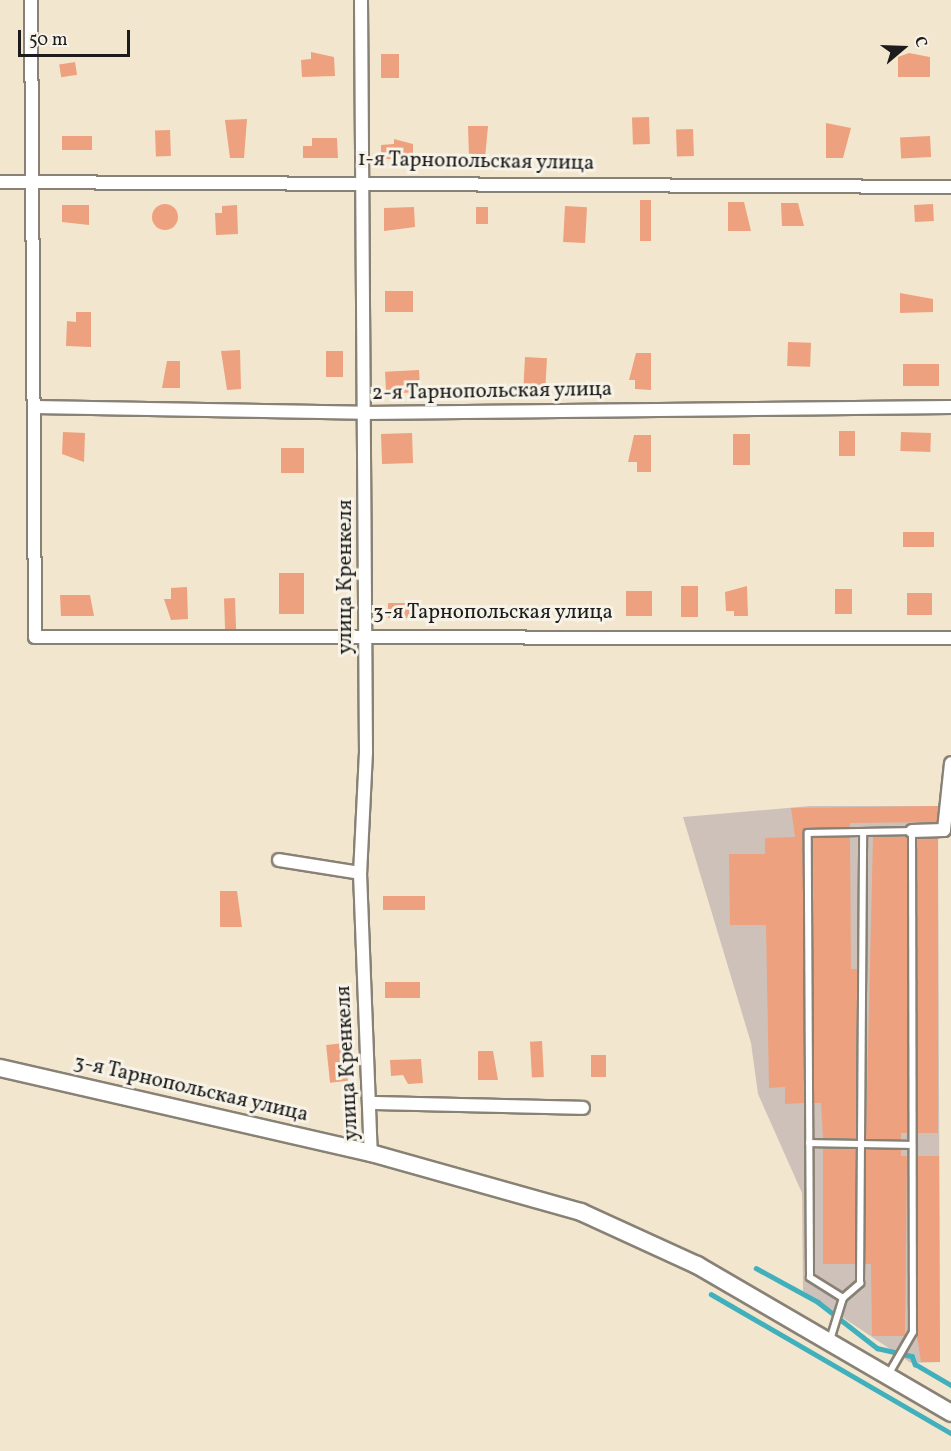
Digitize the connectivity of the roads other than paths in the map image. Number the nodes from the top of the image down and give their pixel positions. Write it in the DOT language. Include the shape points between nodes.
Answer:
graph roads {
  1 [pos="31,0"];
  2 [pos="361,0"];
  3 [pos="32,181"];
  4 [pos="362,181"];
  5 [pos="0,182"];
  6 [pos="951,187"];
  7 [pos="34,407"];
  8 [pos="951,407"];
  9 [pos="364,413"];
  10 [pos="365,635"];
  11 [pos="951,638"];
  12 [pos="951,763"];
  13 [pos="912,831"];
  14 [pos="863,832"];
  15 [pos="279,860"];
  16 [pos="360,873"];
  17 [pos="0,1068"];
  18 [pos="370,1103"];
  19 [pos="583,1108"];
  20 [pos="809,1143"];
  21 [pos="862,1145"];
  22 [pos="912,1145"];
  23 [pos="371,1153"];
  24 [pos="843,1299"];
  25 [pos="830,1340"];
  26 [pos="888,1376"];
  27 [pos="951,1413"];
  1 -- 3 [label="street"];
  2 -- 4 [label="street, улица Кренкеля"];
  3 -- 4 [label="street, 1-я Тарнопольская улица"];
  3 -- 5 [label="street, 1-я Тарнопольская улица"];
  3 -- 7 [label="street"];
  4 -- 6 [label="street, 1-я Тарнопольская улица"];
  4 -- 9 [label="street, улица Кренкеля"];
  7 -- 9 [label="street, 2-я Тарнопольская улица"];
  7 -- 10 [label="street, 3-я Тарнопольская улица" via="36,637"];
  8 -- 9 [label="street, 2-я Тарнопольская улица"];
  9 -- 10 [label="street, улица Кренкеля"];
  10 -- 11 [label="street, 3-я Тарнопольская улица"];
  10 -- 16 [label="street, улица Кренкеля"];
  12 -- 13 [label="street" via="944,830"];
  13 -- 14 [label="lane"];
  13 -- 22 [label="lane"];
  14 -- 20 [label="lane" via="808,833"];
  14 -- 21 [label="lane"];
  15 -- 16 [label="street"];
  16 -- 18 [label="street, улица Кренкеля"];
  17 -- 23 [label="street, 3-я Тарнопольская улица"];
  18 -- 19 [label="street"];
  18 -- 23 [label="street, улица Кренкеля"];
  20 -- 21 [label="lane"];
  20 -- 24 [label="lane" via="810,1277"];
  21 -- 22 [label="lane"];
  21 -- 24 [label="lane" via="860,1283"];
  22 -- 26 [label="lane" via="913,1332"];
  23 -- 25 [label="street, 3-я Тарнопольская улица" via="581,1212 696,1265"];
  24 -- 25 [label="lane"];
  25 -- 26 [label="street, 3-я Тарнопольская улица"];
  26 -- 27 [label="street, 3-я Тарнопольская улица"];
}
